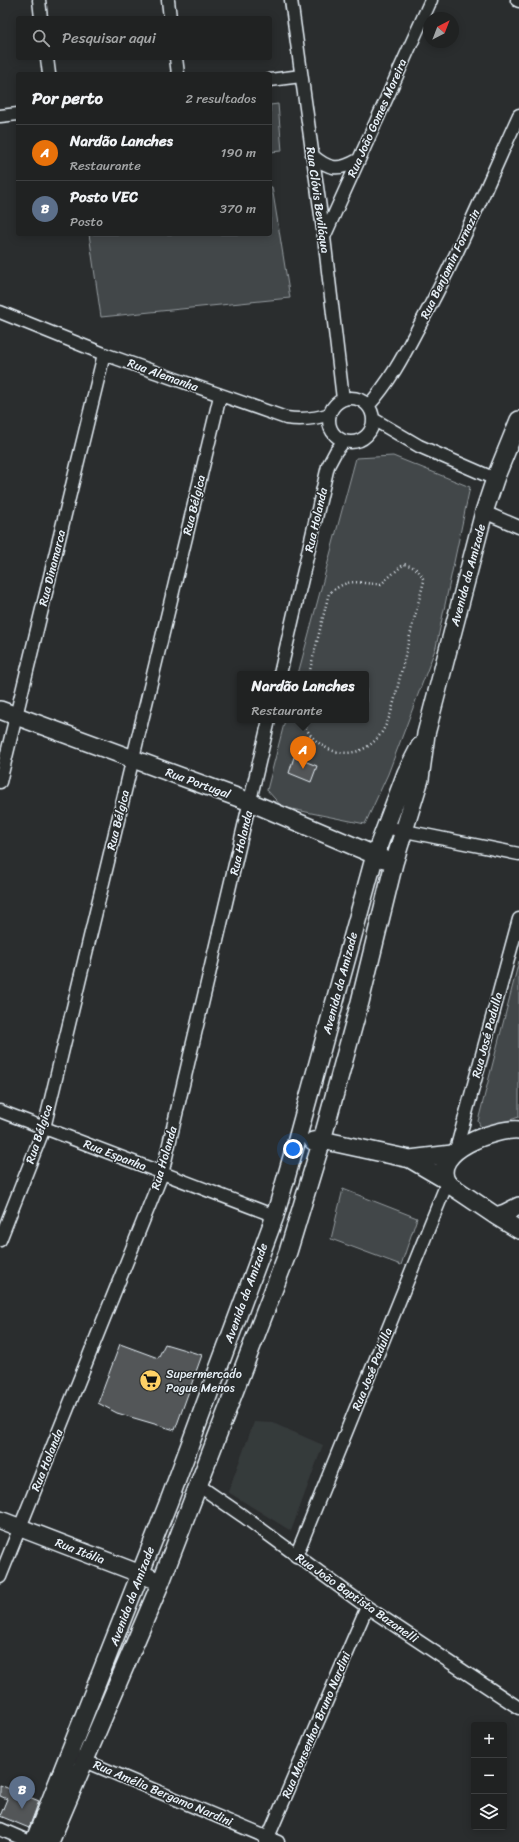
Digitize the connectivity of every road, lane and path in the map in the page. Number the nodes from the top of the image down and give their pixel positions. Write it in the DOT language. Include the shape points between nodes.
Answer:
graph roads {
  1 [pos="39,0"];
  2 [pos="168,0"];
  3 [pos="291,0"];
  4 [pos="431,0"];
  5 [pos="41,16"];
  6 [pos="170,16"];
  7 [pos="47,60"];
  8 [pos="176,60"];
  9 [pos="49,72"];
  10 [pos="178,72"];
  11 [pos="301,76"];
  12 [pos="272,80"];
  13 [pos="16,114"];
  14 [pos="519,115"];
  15 [pos="0,116"];
  16 [pos="312,155"];
  17 [pos="358,160"];
  18 [pos="324,237"];
  19 [pos="0,312"];
  20 [pos="104,354"];
  21 [pos="220,396"];
  22 [pos="343,399"];
  23 [pos="368,406"];
  24 [pos="330,414"];
  25 [pos="373,419"];
  26 [pos="519,420"];
  27 [pos="344,441"];
  28 [pos="495,479"];
  29 [pos="484,512"];
  30 [pos="519,527"];
  31 [pos="281,671"];
  32 [pos="310,671"];
  33 [pos="0,710"];
  34 [pos="16,716"];
  35 [pos="268,723"];
  36 [pos="304,723"];
  37 [pos="426,734"];
  38 [pos="133,758"];
  39 [pos="0,782"];
  40 [pos="250,802"];
  41 [pos="385,827"];
  42 [pos="404,832"];
  43 [pos="519,854"];
  44 [pos="374,855"];
  45 [pos="394,863"];
  46 [pos="519,919"];
  47 [pos="0,1111"];
  48 [pos="44,1128"];
  49 [pos="519,1130"];
  50 [pos="322,1140"];
  51 [pos="296,1143"];
  52 [pos="454,1152"];
  53 [pos="410,1159"];
  54 [pos="162,1174"];
  55 [pos="446,1182"];
  56 [pos="519,1206"];
  57 [pos="275,1216"];
  58 [pos="496,1216"];
  59 [pos="519,1230"];
  60 [pos="0,1240"];
  61 [pos="288,1252"];
  62 [pos="198,1485"];
  63 [pos="0,1520"];
  64 [pos="20,1528"];
  65 [pos="296,1556"];
  66 [pos="140,1575"];
  67 [pos="0,1577"];
  68 [pos="161,1582"];
  69 [pos="367,1608"];
  70 [pos="519,1708"];
  71 [pos="77,1757"];
  72 [pos="0,1829"];
  73 [pos="271,1841"];
  74 [pos="30,1842"];
  75 [pos="34,1842"];
  76 [pos="50,1842"];
  1 -- 5 [label="street"];
  2 -- 6 [label="street"];
  3 -- 11 [label="street, Rua Clóvis Beviláqua"];
  4 -- 17 [label="street, Rua João Gomes Moreira"];
  7 -- 9 [label="street"];
  8 -- 10 [label="street"];
  11 -- 12 [label="street"];
  11 -- 16 [label="street, Rua Clóvis Beviláqua"];
  13 -- 15 [label="street"];
  14 -- 23 [label="street, Rua Benjamin Fornazin" via="434,299 394,372 382,391"];
  16 -- 17 [label="street" via="322,164 334,168 347,166"];
  16 -- 18 [label="street, Rua Clóvis Beviláqua"];
  17 -- 18 [label="street, Rua João Gomes Moreira"];
  18 -- 22 [label="street, Rua Clóvis Beviláqua"];
  19 -- 20 [label="street, Rua Alemanha"];
  20 -- 21 [label="street, Rua Alemanha"];
  20 -- 34 [label="street, Rua Dinamarca"];
  21 -- 24 [label="street, Rua Alemanha" via="286,418 309,419"];
  21 -- 38 [label="street, Rua Bélgica"];
  22 -- 23 [label="street" via="357,399"];
  22 -- 24 [label="street"];
  23 -- 25 [label="street"];
  24 -- 27 [label="street" via="331,427 338,438"];
  25 -- 27 [label="street" via="372,428 364,437 352,442"];
  25 -- 28 [label="street" via="419,446"];
  26 -- 28 [label="main road, Avenida da Amizade"];
  27 -- 31 [label="street, Rua Holanda" via="328,466"];
  28 -- 29 [label="main road, Avenida da Amizade"];
  29 -- 30 [label="street"];
  29 -- 37 [label="main road, Avenida da Amizade"];
  32 -- 36 [label="path" via="329,593 342,584 355,581 381,584 404,564 415,567 421,573 424,581 392,710 379,736 360,752 344,754 329,750 314,740"];
  33 -- 34 [label="main road, Rua Portugal"];
  34 -- 38 [label="main road, Rua Portugal"];
  34 -- 39 [label="street, Rua Dinamarca"];
  35 -- 40 [label="street, Rua Holanda"];
  37 -- 41 [label="main road, Avenida da Amizade" via="406,773"];
  37 -- 42 [label="main road, Avenida da Amizade" via="420,779"];
  38 -- 40 [label="main road, Rua Portugal"];
  38 -- 48 [label="street, Rua Bélgica"];
  40 -- 44 [label="main road, Rua Portugal"];
  40 -- 54 [label="street, Rua Holanda"];
  41 -- 42 [label="street"];
  41 -- 44 [label="main road, Avenida da Amizade"];
  42 -- 43 [label="street"];
  42 -- 45 [label="main road, Avenida da Amizade"];
  44 -- 45 [label="main road, Rua Portugal"];
  44 -- 51 [label="main road, Avenida da Amizade"];
  45 -- 50 [label="main road, Avenida da Amizade" via="360,1002"];
  46 -- 52 [label="street, Rua José Padulla"];
  47 -- 48 [label="street, Rua Espanha"];
  48 -- 54 [label="street, Rua Espanha"];
  48 -- 60 [label="street, Rua Bélgica"];
  49 -- 52 [label="main road" via="504,1131 465,1145"];
  50 -- 51 [label="main road"];
  50 -- 53 [label="main road"];
  50 -- 61 [label="main road, Avenida da Amizade"];
  51 -- 57 [label="main road, Avenida da Amizade"];
  52 -- 53 [label="main road"];
  52 -- 55 [label="main road" via="447,1164"];
  53 -- 55 [label="main road"];
  54 -- 57 [label="street, Rua Espanha"];
  54 -- 64 [label="street, Rua Holanda"];
  55 -- 58 [label="main road"];
  55 -- 65 [label="street, Rua José Padulla"];
  56 -- 58 [label="main road"];
  57 -- 61 [label="main road" via="287,1224"];
  57 -- 66 [label="main road, Avenida da Amizade"];
  58 -- 59 [label="main road"];
  61 -- 62 [label="main road, Avenida da Amizade"];
  62 -- 65 [label="street, Rua João Baptista Bazanelli"];
  62 -- 68 [label="main road, Avenida da Amizade"];
  63 -- 64 [label="main road, Rua Itália"];
  64 -- 66 [label="main road, Rua Itália"];
  64 -- 67 [label="street, Rua Holanda"];
  65 -- 69 [label="street, Rua João Baptista Bazanelli"];
  66 -- 68 [label="main road, Rua Itália"];
  66 -- 71 [label="main road, Avenida da Amizade"];
  68 -- 71 [label="main road, Avenida da Amizade"];
  69 -- 70 [label="street, Rua João Baptista Bazanelli"];
  69 -- 73 [label="street, Rua Monsenhor Bruno Nardini"];
  71 -- 73 [label="street, Rua Amélia Bergamo Nardini"];
  71 -- 75 [label="main road, Avenida da Amizade"];
  71 -- 76 [label="main road, Avenida da Amizade"];
  72 -- 74 [label="street"];
}
